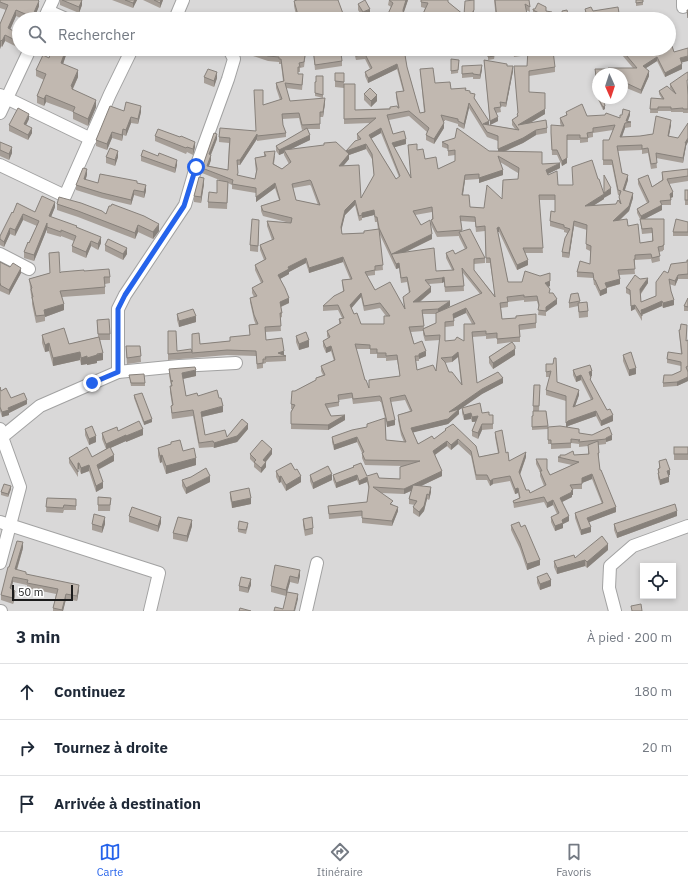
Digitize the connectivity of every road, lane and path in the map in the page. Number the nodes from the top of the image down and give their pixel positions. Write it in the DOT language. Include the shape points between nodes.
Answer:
graph roads {
  1 [pos="183,0"];
  2 [pos="178,12"];
  3 [pos="26,56"];
  4 [pos="129,56"];
  5 [pos="232,56"];
  6 [pos="3,97"];
  7 [pos="0,113"];
  8 [pos="91,139"];
  9 [pos="0,165"];
  10 [pos="0,254"];
  11 [pos="29,268"];
  12 [pos="236,363"];
  13 [pos="118,372"];
  14 [pos="1,434"];
  15 [pos="5,524"];
  16 [pos="688,526"];
  17 [pos="0,563"];
  18 [pos="317,563"];
  19 [pos="150,611"];
  20 [pos="306,611"];
  21 [pos="615,611"];
  1 -- 2 [label="street"];
  3 -- 6 [label="street"];
  4 -- 8 [label="street"];
  5 -- 13 [label="street" via="234,59 228,79 184,206 118,309"];
  6 -- 7 [label="street"];
  6 -- 8 [label="street"];
  8 -- 9 [label="street" via="65,196"];
  10 -- 11 [label="street"];
  12 -- 13 [label="street"];
  13 -- 14 [label="street" via="40,406"];
  14 -- 15 [label="street" via="20,487"];
  15 -- 17 [label="street"];
  15 -- 19 [label="street" via="159,573"];
  16 -- 21 [label="street" via="633,546 610,566 609,588"];
  18 -- 20 [label="street"];
}
